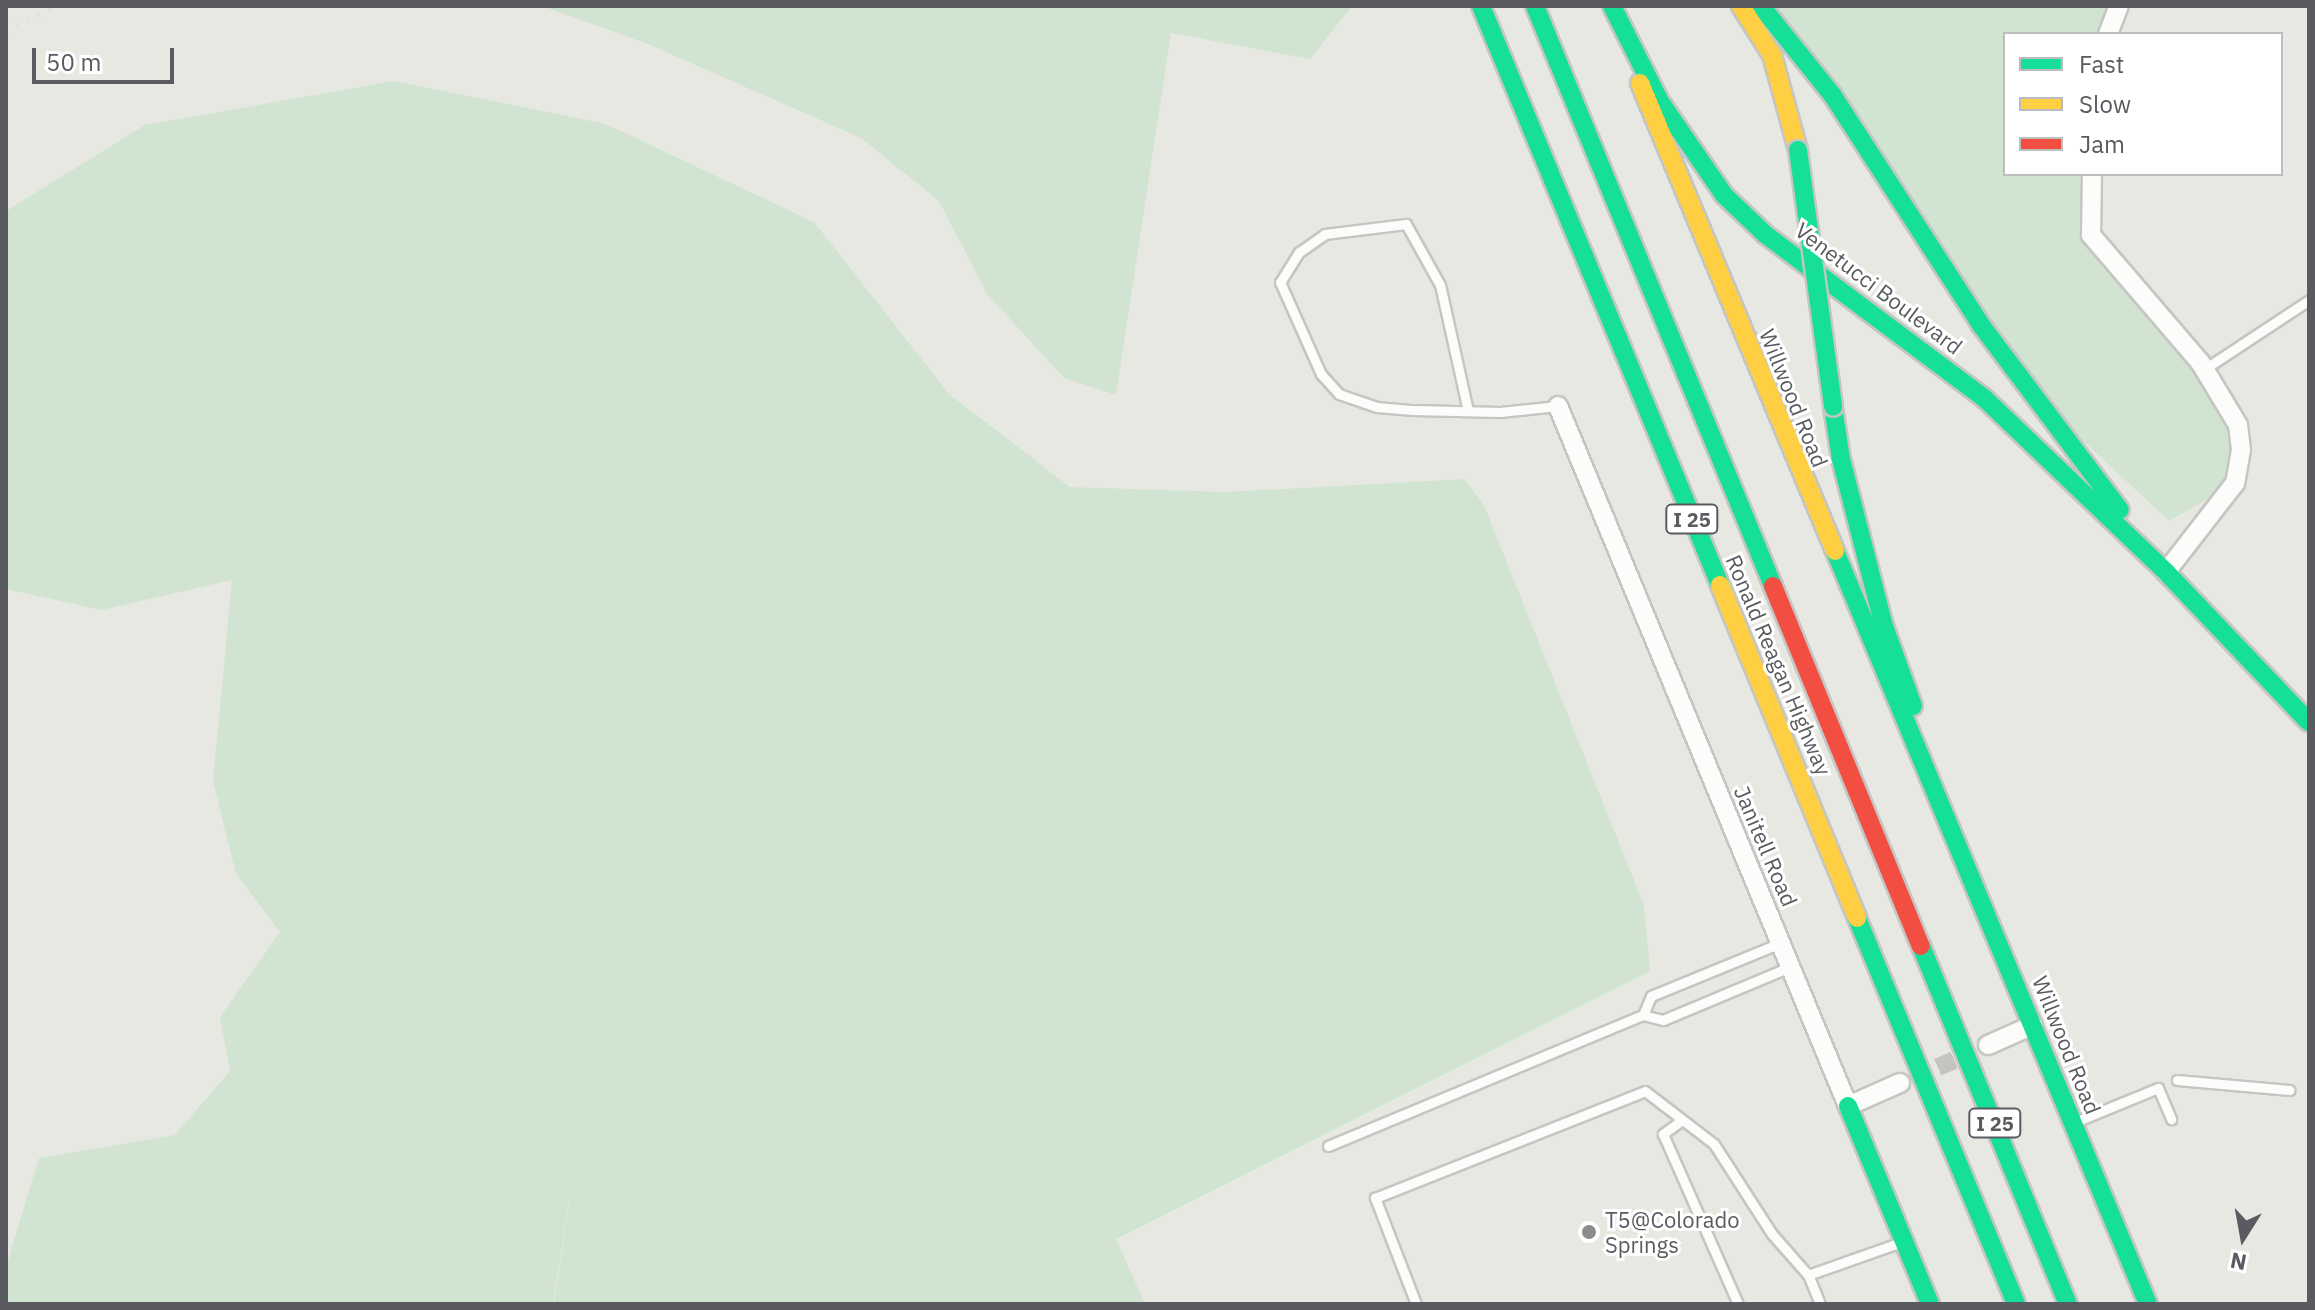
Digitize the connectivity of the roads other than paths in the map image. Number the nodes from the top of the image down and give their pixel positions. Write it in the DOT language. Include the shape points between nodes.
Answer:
graph roads {
  1 [pos="1481,6"];
  2 [pos="1535,6"];
  3 [pos="1611,6"];
  4 [pos="1741,6"];
  5 [pos="1761,6"];
  6 [pos="2119,6"];
  7 [pos="2109,32"];
  8 [pos="2092,176"];
  9 [pos="2309,300"];
  10 [pos="2206,368"];
  11 [pos="1558,406"];
  12 [pos="1468,411"];
  13 [pos="2166,572"];
  14 [pos="2309,722"];
  15 [pos="1943,804"];
  16 [pos="1780,943"];
  17 [pos="1790,967"];
  18 [pos="1643,1015"];
  19 [pos="2033,1025"];
  20 [pos="1988,1045"];
  21 [pos="2177,1080"];
  22 [pos="1900,1083"];
  23 [pos="2290,1090"];
  24 [pos="1848,1106"];
  25 [pos="2171,1119"];
  26 [pos="1682,1120"];
  27 [pos="2072,1123"];
  28 [pos="1328,1146"];
  29 [pos="1904,1241"];
  30 [pos="1808,1275"];
  31 [pos="1416,1304"];
  32 [pos="1738,1304"];
  33 [pos="1820,1304"];
  34 [pos="1930,1304"];
  35 [pos="2016,1304"];
  36 [pos="2068,1304"];
  37 [pos="2148,1304"];
  1 -- 35 [label="main road, Ronald Reagan Highway / I 25"];
  2 -- 36 [label="main road, Ronald Reagan Highway / I 25"];
  3 -- 13 [label="main road, Venetucci Boulevard" via="1659,100 1724,195 1766,235 1984,398"];
  3 -- 15 [label="main road, Willwood Road" via="1793,460 1926,777"];
  4 -- 15 [label="main road, Willwood Road, bridge" via="1772,55 1798,150 1841,459 1884,626"];
  5 -- 13 [label="main road, Venetucci Boulevard" via="1872,153 1981,325"];
  6 -- 7 [label="street"];
  8 -- 10 [label="street" via="2091,235"];
  9 -- 10 [label="lane"];
  10 -- 13 [label="street" via="2238,425 2237,472 2205,528"];
  11 -- 12 [label="lane"];
  11 -- 16 [label="street, Janitell Road"];
  12 -- 12 [label="lane" via="1377,407 1339,394 1321,374 1280,282 1299,252 1325,234 1406,224 1440,285"];
  13 -- 14 [label="main road, Venetucci Boulevard"];
  15 -- 19 [label="main road, Willwood Road"];
  16 -- 17 [label="street, Janitell Road"];
  16 -- 18 [label="lane" via="1651,996"];
  17 -- 18 [label="lane" via="1663,1020"];
  17 -- 24 [label="street, Janitell Road"];
  18 -- 28 [label="lane"];
  19 -- 20 [label="street"];
  19 -- 27 [label="main road, Willwood Road"];
  21 -- 23 [label="lane"];
  22 -- 24 [label="street"];
  24 -- 29 [label="main road, Janitell Road"];
  25 -- 27 [label="lane" via="2158,1088"];
  26 -- 30 [label="lane" via="1714,1144 1772,1234"];
  26 -- 31 [label="lane" via="1645,1091 1375,1198"];
  26 -- 32 [label="lane" via="1663,1134"];
  27 -- 37 [label="main road, Willwood Road"];
  29 -- 30 [label="lane"];
  29 -- 34 [label="main road, Janitell Road"];
  30 -- 33 [label="lane"];
}
